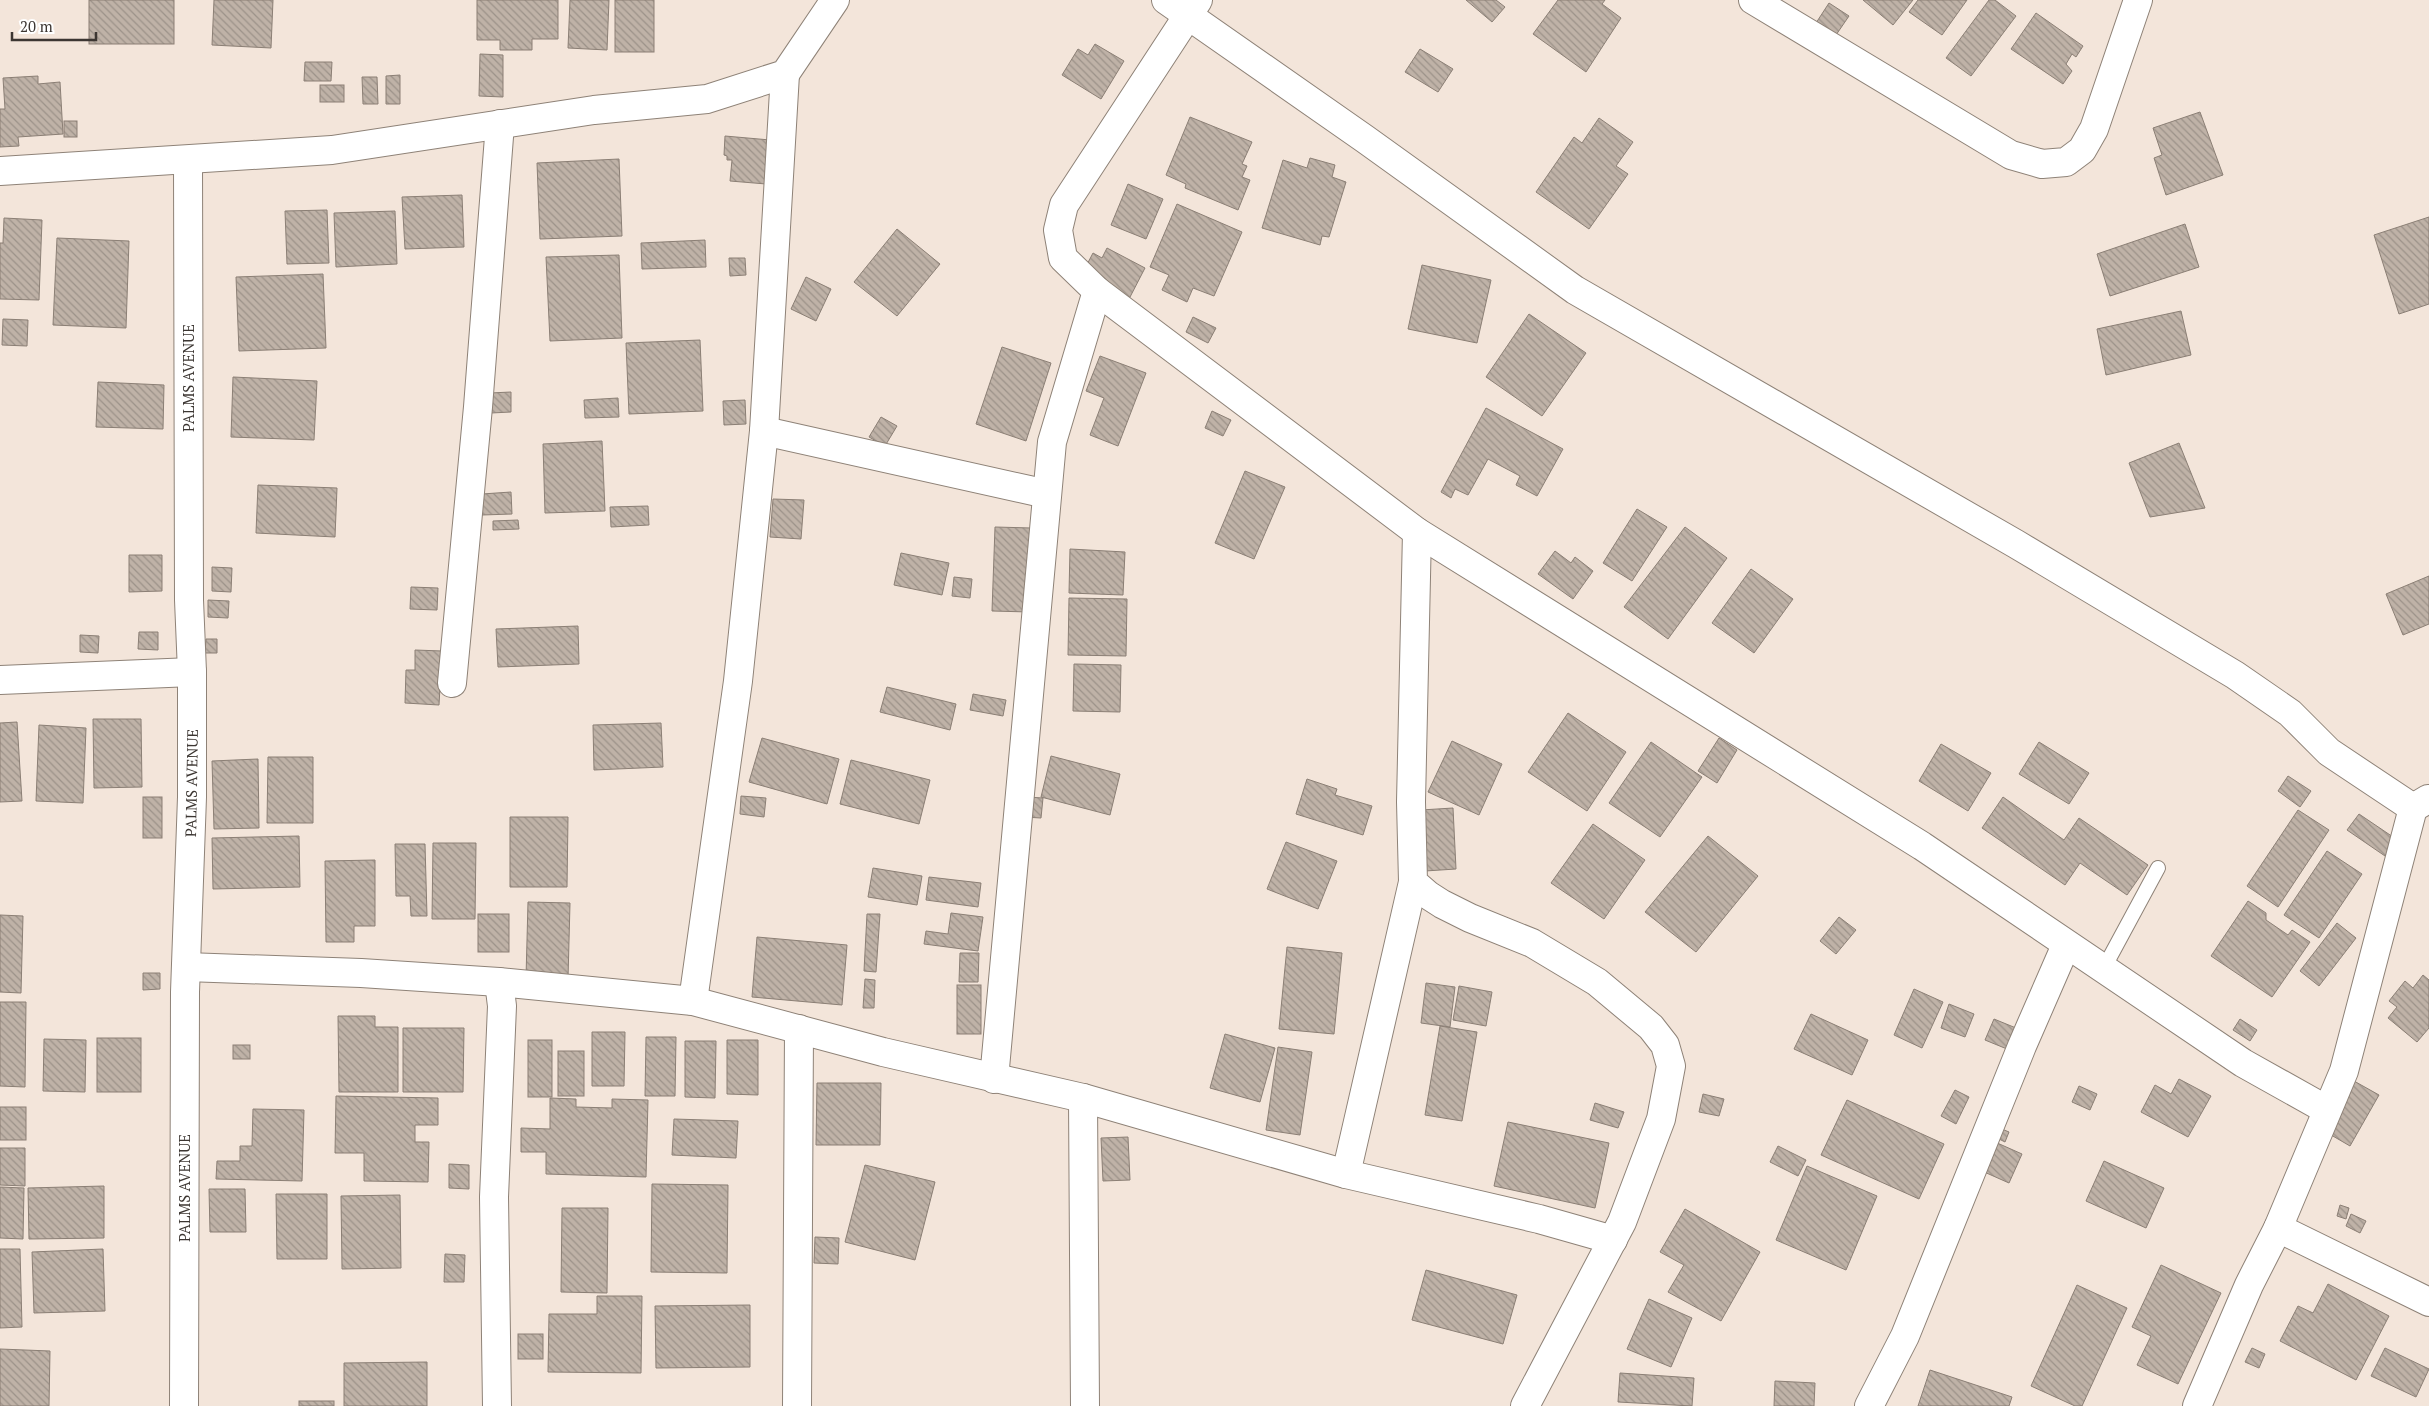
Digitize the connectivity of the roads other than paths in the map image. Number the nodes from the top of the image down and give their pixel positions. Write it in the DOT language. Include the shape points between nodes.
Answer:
graph roads {
  1 [pos="835,0"];
  2 [pos="1753,0"];
  3 [pos="2138,0"];
  4 [pos="1184,5"];
  5 [pos="785,74"];
  6 [pos="500,124"];
  7 [pos="188,160"];
  8 [pos="0,171"];
  9 [pos="1097,291"];
  10 [pos="764,431"];
  11 [pos="1047,494"];
  12 [pos="1417,532"];
  13 [pos="192,672"];
  14 [pos="0,680"];
  15 [pos="452,683"];
  16 [pos="2421,803"];
  17 [pos="2158,868"];
  18 [pos="1413,882"];
  19 [pos="2066,945"];
  20 [pos="186,967"];
  21 [pos="2104,968"];
  22 [pos="499,982"];
  23 [pos="693,1001"];
  24 [pos="799,1029"];
  25 [pos="994,1079"];
  26 [pos="1083,1098"];
  27 [pos="2327,1110"];
  28 [pos="1346,1174"];
  29 [pos="2278,1228"];
  30 [pos="1613,1240"];
  31 [pos="2429,1302"];
  32 [pos="184,1406"];
  33 [pos="497,1406"];
  34 [pos="797,1406"];
  35 [pos="1085,1406"];
  36 [pos="1525,1406"];
  37 [pos="1869,1406"];
  38 [pos="2197,1406"];
  1 -- 5 [label="street"];
  2 -- 3 [label="street" via="2011,155 2042,164 2066,162 2082,150 2094,129"];
  4 -- 9 [label="street" via="1064,205 1058,230 1064,258"];
  4 -- 16 [label="street" via="1575,290 2016,544 2235,675 2290,713 2329,752"];
  5 -- 6 [label="street" via="707,99 594,110"];
  5 -- 10 [label="street"];
  6 -- 7 [label="street" via="332,150"];
  6 -- 15 [label="street"];
  7 -- 8 [label="street"];
  7 -- 13 [label="street, PALMS AVENUE"];
  9 -- 11 [label="street" via="1052,442"];
  9 -- 12 [label="street"];
  10 -- 11 [label="street"];
  10 -- 23 [label="street" via="738,681"];
  11 -- 25 [label="street"];
  12 -- 18 [label="street" via="1411,802"];
  12 -- 19 [label="street" via="1922,846"];
  13 -- 14 [label="street"];
  13 -- 20 [label="street, PALMS AVENUE" via="192,798"];
  16 -- 27 [label="street" via="2344,1071"];
  17 -- 21 [label="lane"];
  18 -- 28 [label="street"];
  18 -- 30 [label="street" via="1442,904 1532,943 1598,982 1650,1027 1665,1045 1672,1066 1661,1119"];
  19 -- 21 [label="street"];
  19 -- 37 [label="street" via="1905,1336"];
  20 -- 22 [label="street"];
  20 -- 32 [label="street, PALMS AVENUE"];
  21 -- 27 [label="street" via="2243,1063"];
  22 -- 23 [label="street"];
  22 -- 33 [label="street" via="502,1006 494,1197"];
  23 -- 24 [label="street"];
  24 -- 25 [label="street"];
  24 -- 34 [label="street"];
  25 -- 26 [label="street"];
  26 -- 28 [label="street"];
  26 -- 35 [label="street"];
  27 -- 29 [label="street"];
  28 -- 30 [label="street"];
  29 -- 31 [label="street"];
  29 -- 38 [label="street" via="2249,1285"];
  30 -- 36 [label="street"];
}
